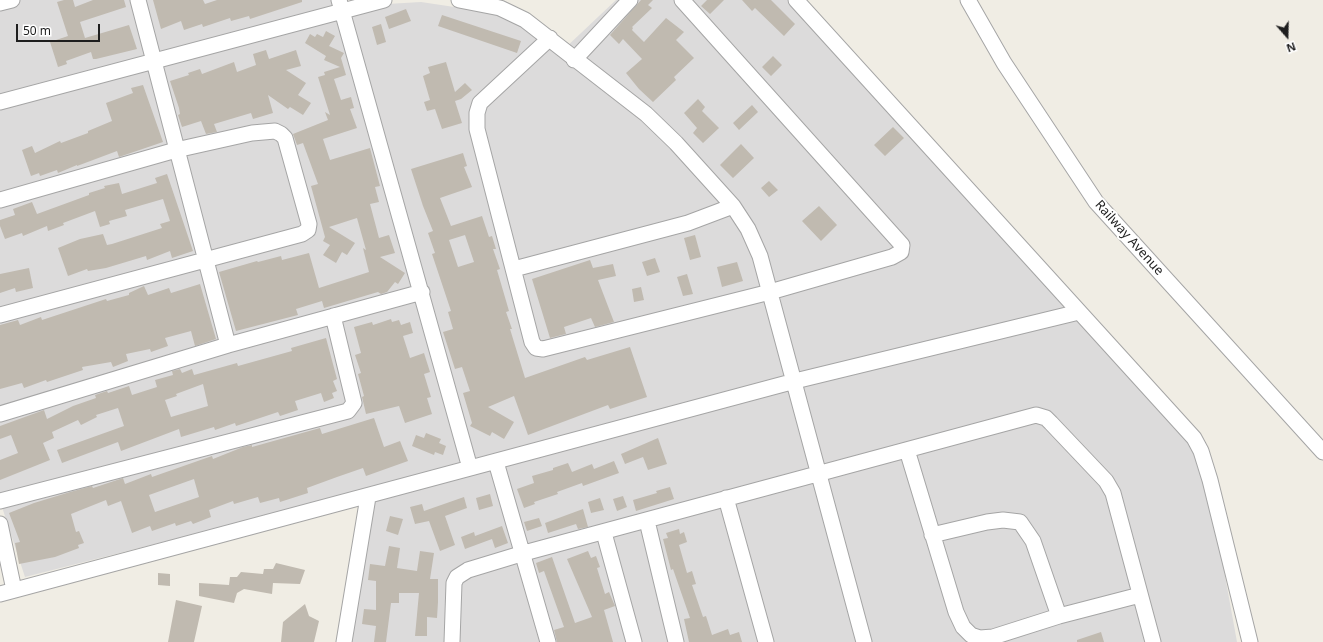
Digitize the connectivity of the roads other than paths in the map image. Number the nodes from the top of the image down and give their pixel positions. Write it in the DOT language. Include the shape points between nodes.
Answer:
graph roads {
  1 [pos="12,0"];
  2 [pos="138,0"];
  3 [pos="384,0"];
  4 [pos="459,0"];
  5 [pos="630,0"];
  6 [pos="682,0"];
  7 [pos="796,0"];
  8 [pos="968,0"];
  9 [pos="0,3"];
  10 [pos="340,5"];
  11 [pos="550,38"];
  12 [pos="574,60"];
  13 [pos="153,62"];
  14 [pos="0,102"];
  15 [pos="176,150"];
  16 [pos="0,200"];
  17 [pos="732,206"];
  18 [pos="205,259"];
  19 [pos="514,269"];
  20 [pos="422,292"];
  21 [pos="770,292"];
  22 [pos="1079,312"];
  23 [pos="0,315"];
  24 [pos="333,316"];
  25 [pos="228,345"];
  26 [pos="795,381"];
  27 [pos="0,414"];
  28 [pos="907,450"];
  29 [pos="1323,452"];
  30 [pos="496,462"];
  31 [pos="470,468"];
  32 [pos="818,473"];
  33 [pos="368,497"];
  34 [pos="726,498"];
  35 [pos="0,501"];
  36 [pos="647,521"];
  37 [pos="0,524"];
  38 [pos="604,532"];
  39 [pos="932,535"];
  40 [pos="524,553"];
  41 [pos="7,592"];
  42 [pos="1140,595"];
  43 [pos="1059,616"];
  44 [pos="344,642"];
  45 [pos="452,642"];
  46 [pos="548,642"];
  47 [pos="634,642"];
  48 [pos="676,642"];
  49 [pos="766,642"];
  50 [pos="864,642"];
  51 [pos="1154,642"];
  52 [pos="1250,642"];
  1 -- 9 [label="street"];
  2 -- 13 [label="street"];
  3 -- 10 [label="street"];
  4 -- 11 [label="street" via="500,8 525,20"];
  5 -- 12 [label="street"];
  6 -- 21 [label="street" via="902,245 901,252 892,257"];
  7 -- 22 [label="street"];
  8 -- 29 [label="street, Railway Avenue" via="1004,63 1096,202"];
  10 -- 13 [label="street"];
  10 -- 20 [label="street"];
  11 -- 12 [label="street"];
  11 -- 19 [label="street" via="480,103 477,113 477,129"];
  12 -- 17 [label="street" via="646,114 676,143"];
  13 -- 14 [label="street"];
  13 -- 15 [label="street"];
  15 -- 16 [label="street"];
  15 -- 18 [label="street"];
  15 -- 18 [label="street" via="252,133 275,131 281,134 285,138 309,224 308,230 302,234"];
  17 -- 19 [label="street" via="688,224"];
  17 -- 21 [label="street" via="748,230 760,256"];
  18 -- 23 [label="street"];
  18 -- 25 [label="street"];
  19 -- 21 [label="street" via="532,342 536,348 543,349"];
  20 -- 24 [label="street"];
  20 -- 31 [label="street"];
  21 -- 26 [label="street"];
  22 -- 26 [label="street"];
  22 -- 52 [label="street" via="1194,438 1201,451"];
  24 -- 25 [label="street"];
  24 -- 35 [label="street" via="354,403 348,411"];
  25 -- 27 [label="street"];
  26 -- 30 [label="street"];
  26 -- 32 [label="street"];
  28 -- 32 [label="street"];
  28 -- 39 [label="street"];
  28 -- 42 [label="street" via="1028,416 1046,418 1106,481 1113,494"];
  30 -- 31 [label="street"];
  30 -- 40 [label="street"];
  31 -- 33 [label="street"];
  32 -- 34 [label="street"];
  32 -- 50 [label="street"];
  33 -- 41 [label="street"];
  33 -- 44 [label="street"];
  34 -- 36 [label="street"];
  34 -- 49 [label="street"];
  36 -- 38 [label="street"];
  36 -- 48 [label="street"];
  37 -- 41 [label="street"];
  38 -- 40 [label="street"];
  38 -- 47 [label="street"];
  39 -- 43 [label="street" via="987,522 1020,522 1033,541"];
  39 -- 43 [label="street" via="956,612 971,635 980,638 992,637"];
  40 -- 45 [label="street" via="468,570 457,577 452,589"];
  40 -- 46 [label="street"];
  42 -- 43 [label="street"];
  42 -- 51 [label="street"];
}
